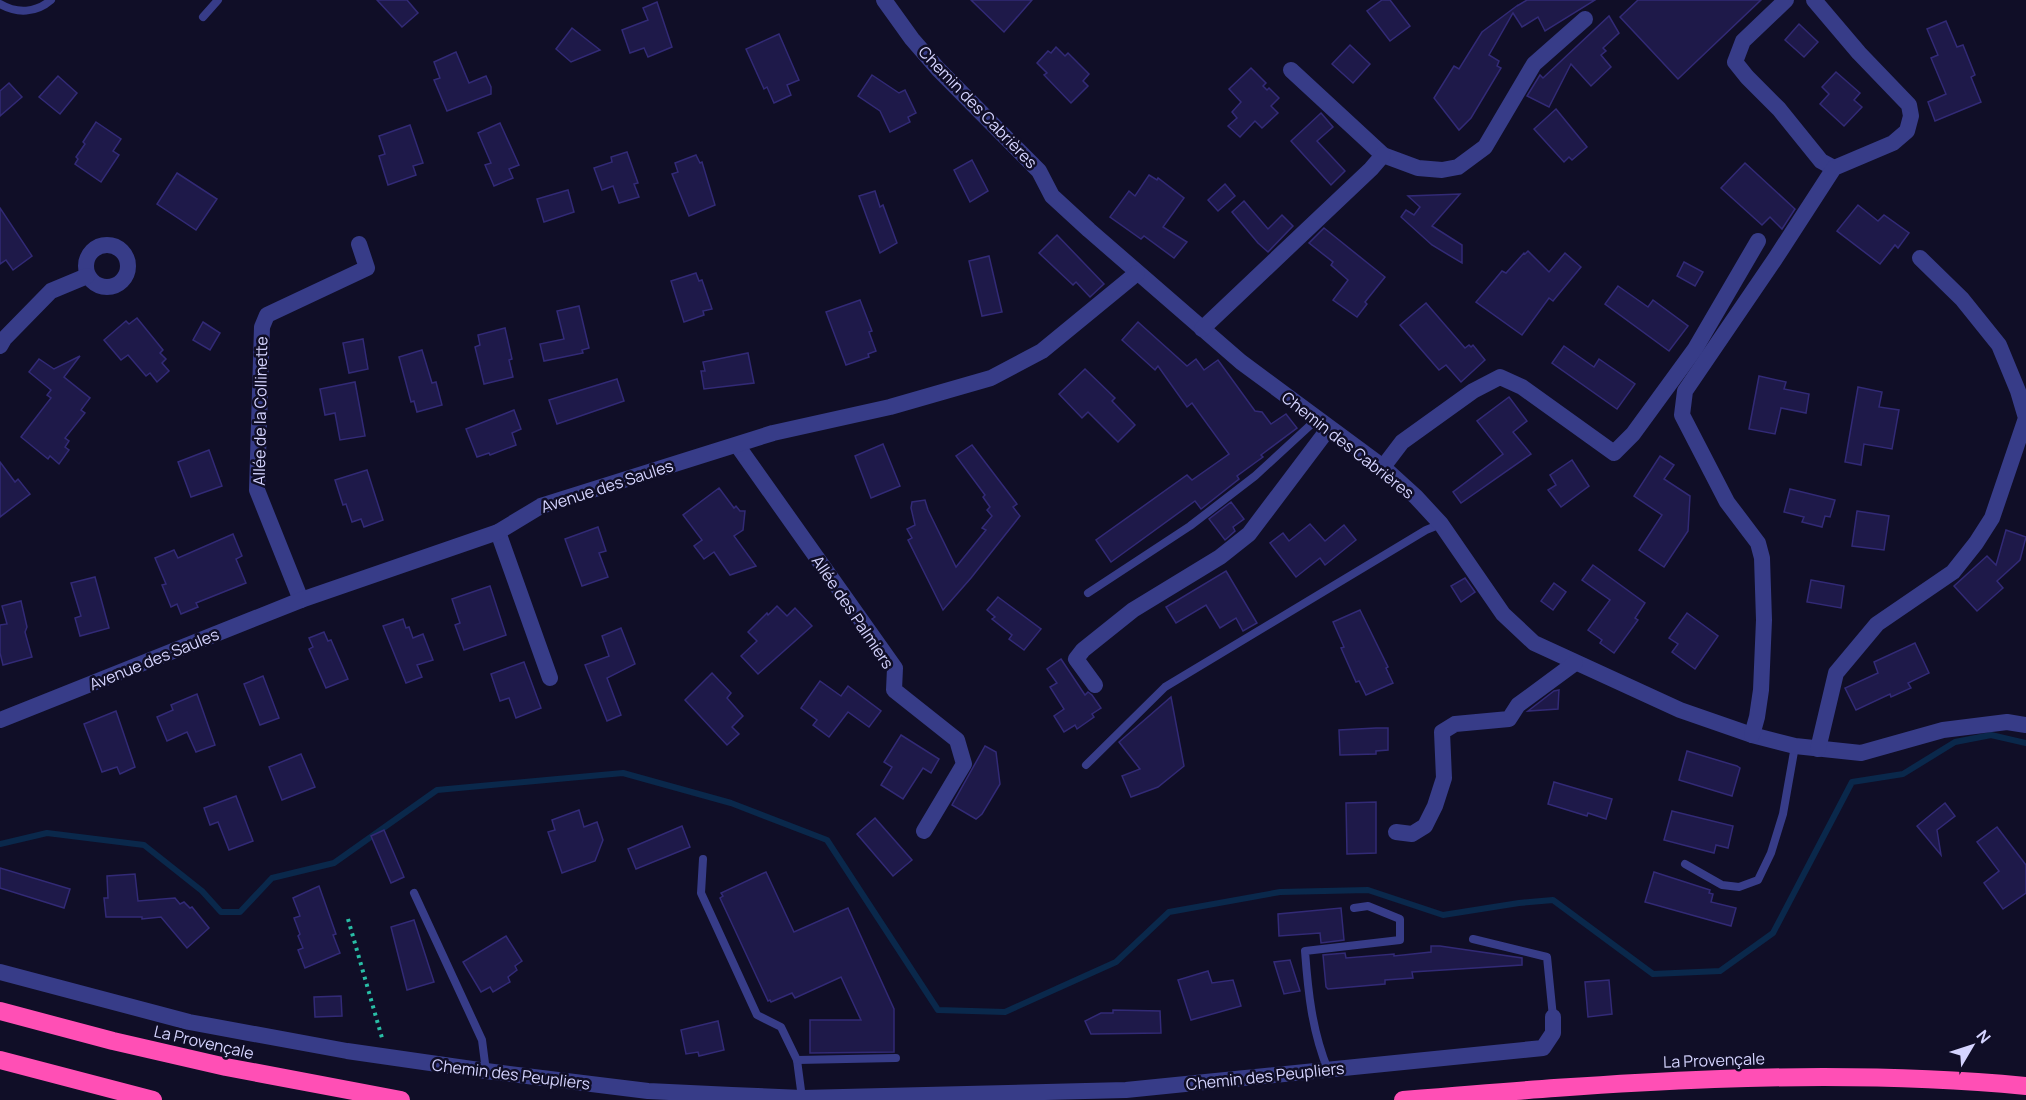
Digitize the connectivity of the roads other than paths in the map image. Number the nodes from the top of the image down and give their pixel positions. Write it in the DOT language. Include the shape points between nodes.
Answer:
graph roads {
  1 [pos="51,0"];
  2 [pos="218,0"];
  3 [pos="884,0"];
  4 [pos="1786,0"];
  5 [pos="1814,0"];
  6 [pos="0,4"];
  7 [pos="202,17"];
  8 [pos="1585,19"];
  9 [pos="1291,70"];
  10 [pos="1383,155"];
  11 [pos="1834,168"];
  12 [pos="1758,241"];
  13 [pos="358,244"];
  14 [pos="1920,258"];
  15 [pos="1137,273"];
  16 [pos="87,276"];
  17 [pos="1202,329"];
  18 [pos="0,346"];
  19 [pos="1323,424"];
  20 [pos="737,445"];
  21 [pos="1383,467"];
  22 [pos="1441,524"];
  23 [pos="498,532"];
  24 [pos="1088,593"];
  25 [pos="301,600"];
  26 [pos="1575,663"];
  27 [pos="550,678"];
  28 [pos="1095,685"];
  29 [pos="0,720"];
  30 [pos="2026,725"];
  31 [pos="1752,735"];
  32 [pos="1795,746"];
  33 [pos="1818,748"];
  34 [pos="1086,765"];
  35 [pos="924,831"];
  36 [pos="1396,832"];
  37 [pos="703,860"];
  38 [pos="1685,864"];
  39 [pos="414,893"];
  40 [pos="1354,908"];
  41 [pos="1473,939"];
  42 [pos="0,972"];
  43 [pos="0,1011"];
  44 [pos="1553,1017"];
  45 [pos="896,1058"];
  46 [pos="0,1060"];
  47 [pos="797,1060"];
  48 [pos="1328,1070"];
  49 [pos="486,1071"];
  50 [pos="2026,1086"];
  51 [pos="802,1098"];
  52 [pos="153,1100"];
  53 [pos="401,1100"];
  54 [pos="1403,1100"];
  1 -- 6 [label="lane" via="43,8 27,12"];
  2 -- 7 [label="lane"];
  3 -- 15 [label="street, Chemin des Cabrières" via="938,69 1039,171 1052,196"];
  4 -- 11 [label="street" via="1743,41 1735,62 1821,161"];
  5 -- 11 [label="street" via="1909,105 1911,116 1907,130 1893,143"];
  8 -- 10 [label="street" via="1534,64 1485,147 1458,167 1418,168"];
  9 -- 10 [label="street"];
  10 -- 17 [label="street"];
  11 -- 31 [label="street" via="1685,391 1683,415 1727,502 1758,543 1762,558 1761,690"];
  12 -- 21 [label="street" via="1695,349 1633,434 1614,453 1522,387 1500,377 1473,391 1402,441"];
  13 -- 25 [label="street, Allée de la Collinette" via="367,268 267,315 262,327 257,490"];
  14 -- 33 [label="street" via="1962,299 1999,345 2026,417 1992,518 1953,572 1877,624 1836,673"];
  15 -- 17 [label="street, Chemin des Cabrières"];
  15 -- 20 [label="street, Avenue des Saules" via="1042,351 991,378"];
  16 -- 18 [label="street" via="51,291"];
  17 -- 19 [label="street, Chemin des Cabrières"];
  19 -- 21 [label="street, Chemin des Cabrières"];
  19 -- 24 [label="lane" via="1208,512"];
  19 -- 28 [label="street" via="1249,534 1220,557 1133,610 1083,650 1076,659"];
  20 -- 23 [label="street, Avenue des Saules" via="541,506"];
  20 -- 35 [label="street, Allée des Palmiers" via="895,668 894,690 957,740 964,764"];
  21 -- 22 [label="street, Chemin des Cabrières"];
  22 -- 26 [label="street, Chemin des Cabrières" via="1503,614 1534,643"];
  22 -- 34 [label="lane" via="1165,687"];
  23 -- 25 [label="street, Avenue des Saules"];
  23 -- 27 [label="street"];
  25 -- 29 [label="street, Avenue des Saules"];
  26 -- 31 [label="street, Chemin des Cabrières" via="1680,710"];
  26 -- 36 [label="street" via="1518,705 1509,719 1455,724 1442,732 1444,778 1435,806 1425,826 1412,834"];
  30 -- 33 [label="street, Chemin des Cabrières" via="2007,722 1943,730 1861,753"];
  31 -- 32 [label="street, Chemin des Cabrières"];
  32 -- 33 [label="street, Chemin des Cabrières"];
  32 -- 38 [label="lane" via="1784,814 1758,880 1739,887 1722,885"];
  37 -- 47 [label="lane" via="701,892 752,1005 757,1015 781,1027"];
  39 -- 49 [label="lane" via="482,1040"];
  40 -- 48 [label="lane" via="1368,906 1400,919 1400,940 1305,951 1309,1005"];
  41 -- 44 [label="lane, Chemin des Peupliers" via="1547,957"];
  42 -- 49 [label="street, Chemin des Peupliers" via="189,1022 383,1060"];
  43 -- 53 [label="highway, La Provençale" via="226,1067"];
  44 -- 48 [label="street, Chemin des Peupliers" via="1553,1034 1543,1048"];
  45 -- 47 [label="lane"];
  46 -- 52 [label="highway"];
  47 -- 51 [label="lane"];
  48 -- 51 [label="street, Chemin des Peupliers" via="1126,1090"];
  49 -- 51 [label="street, Chemin des Peupliers" via="648,1090"];
  50 -- 54 [label="highway, La Provençale" via="1810,1076 1691,1079"];
}
